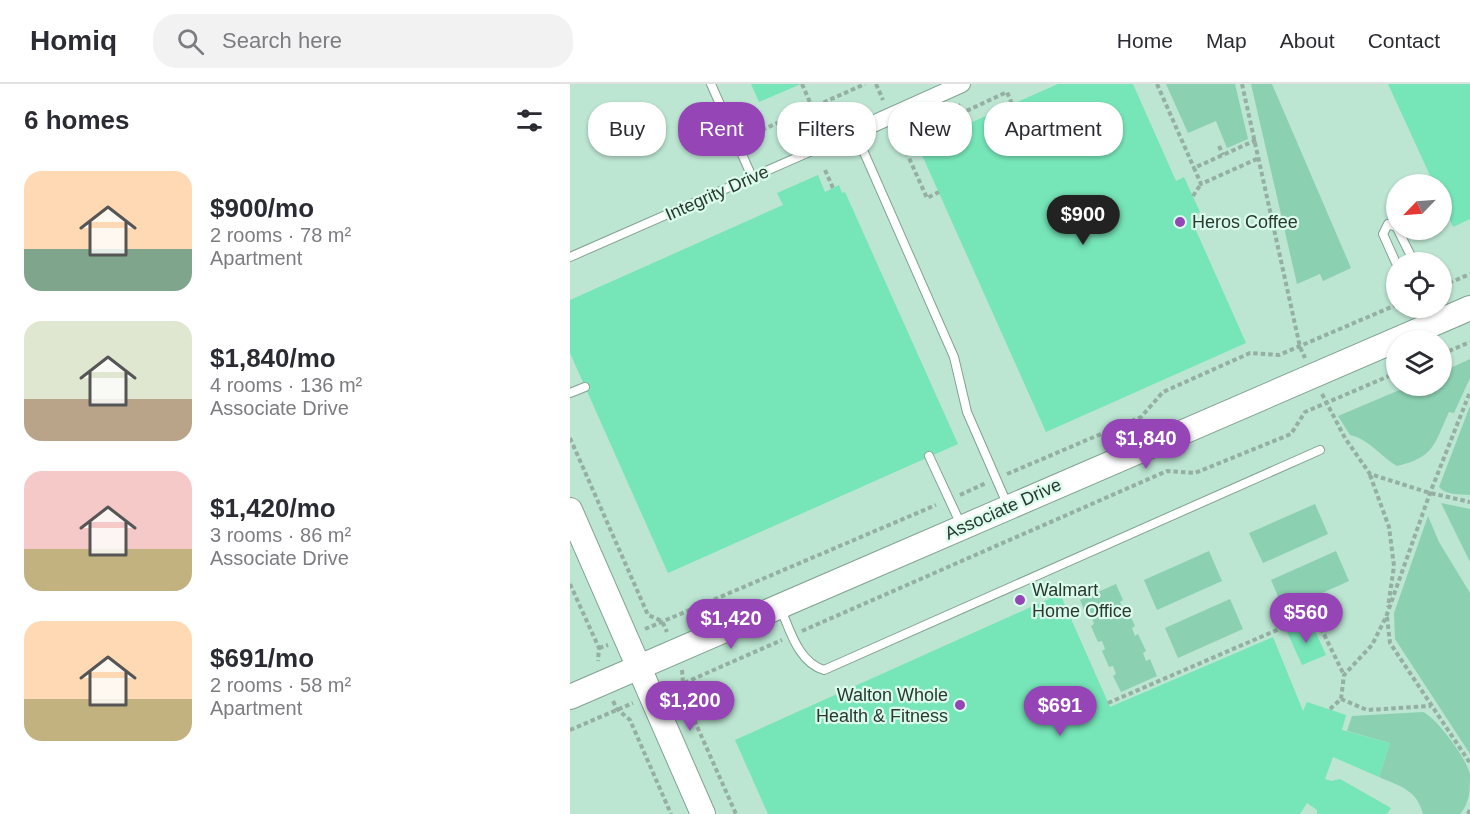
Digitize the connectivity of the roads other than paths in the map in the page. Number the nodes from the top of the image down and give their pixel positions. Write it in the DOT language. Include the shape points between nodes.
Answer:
graph roads {
  1 [pos="711,84"];
  2 [pos="957,86"];
  3 [pos="876,123"];
  4 [pos="800,156"];
  5 [pos="866,156"];
  6 [pos="752,177"];
  7 [pos="1386,228"];
  8 [pos="1391,252"];
  9 [pos="570,257"];
  10 [pos="1470,308"];
  11 [pos="585,387"];
  12 [pos="570,393"];
  13 [pos="1320,450"];
  14 [pos="929,456"];
  15 [pos="1009,507"];
  16 [pos="570,510"];
  17 [pos="962,527"];
  18 [pos="780,606"];
  19 [pos="640,667"];
  20 [pos="570,697"];
  21 [pos="703,814"];
  1 -- 6 [label="lane"];
  2 -- 3 [label="street, Integrity Drive"];
  4 -- 6 [label="lane, Integrity Drive"];
  5 -- 15 [label="lane" via="954,357 967,412"];
  6 -- 9 [label="lane, Integrity Drive"];
  7 -- 8 [label="lane" via="1383,234"];
  10 -- 15 [label="street, Associate Drive"];
  11 -- 12 [label="lane"];
  13 -- 18 [label="lane" via="824,670 813,667 804,658"];
  14 -- 17 [label="lane"];
  15 -- 17 [label="street, Associate Drive"];
  16 -- 19 [label="street"];
  17 -- 18 [label="street, Associate Drive"];
  18 -- 19 [label="street, Associate Drive"];
  19 -- 20 [label="street, Associate Drive"];
  19 -- 21 [label="street"];
}
